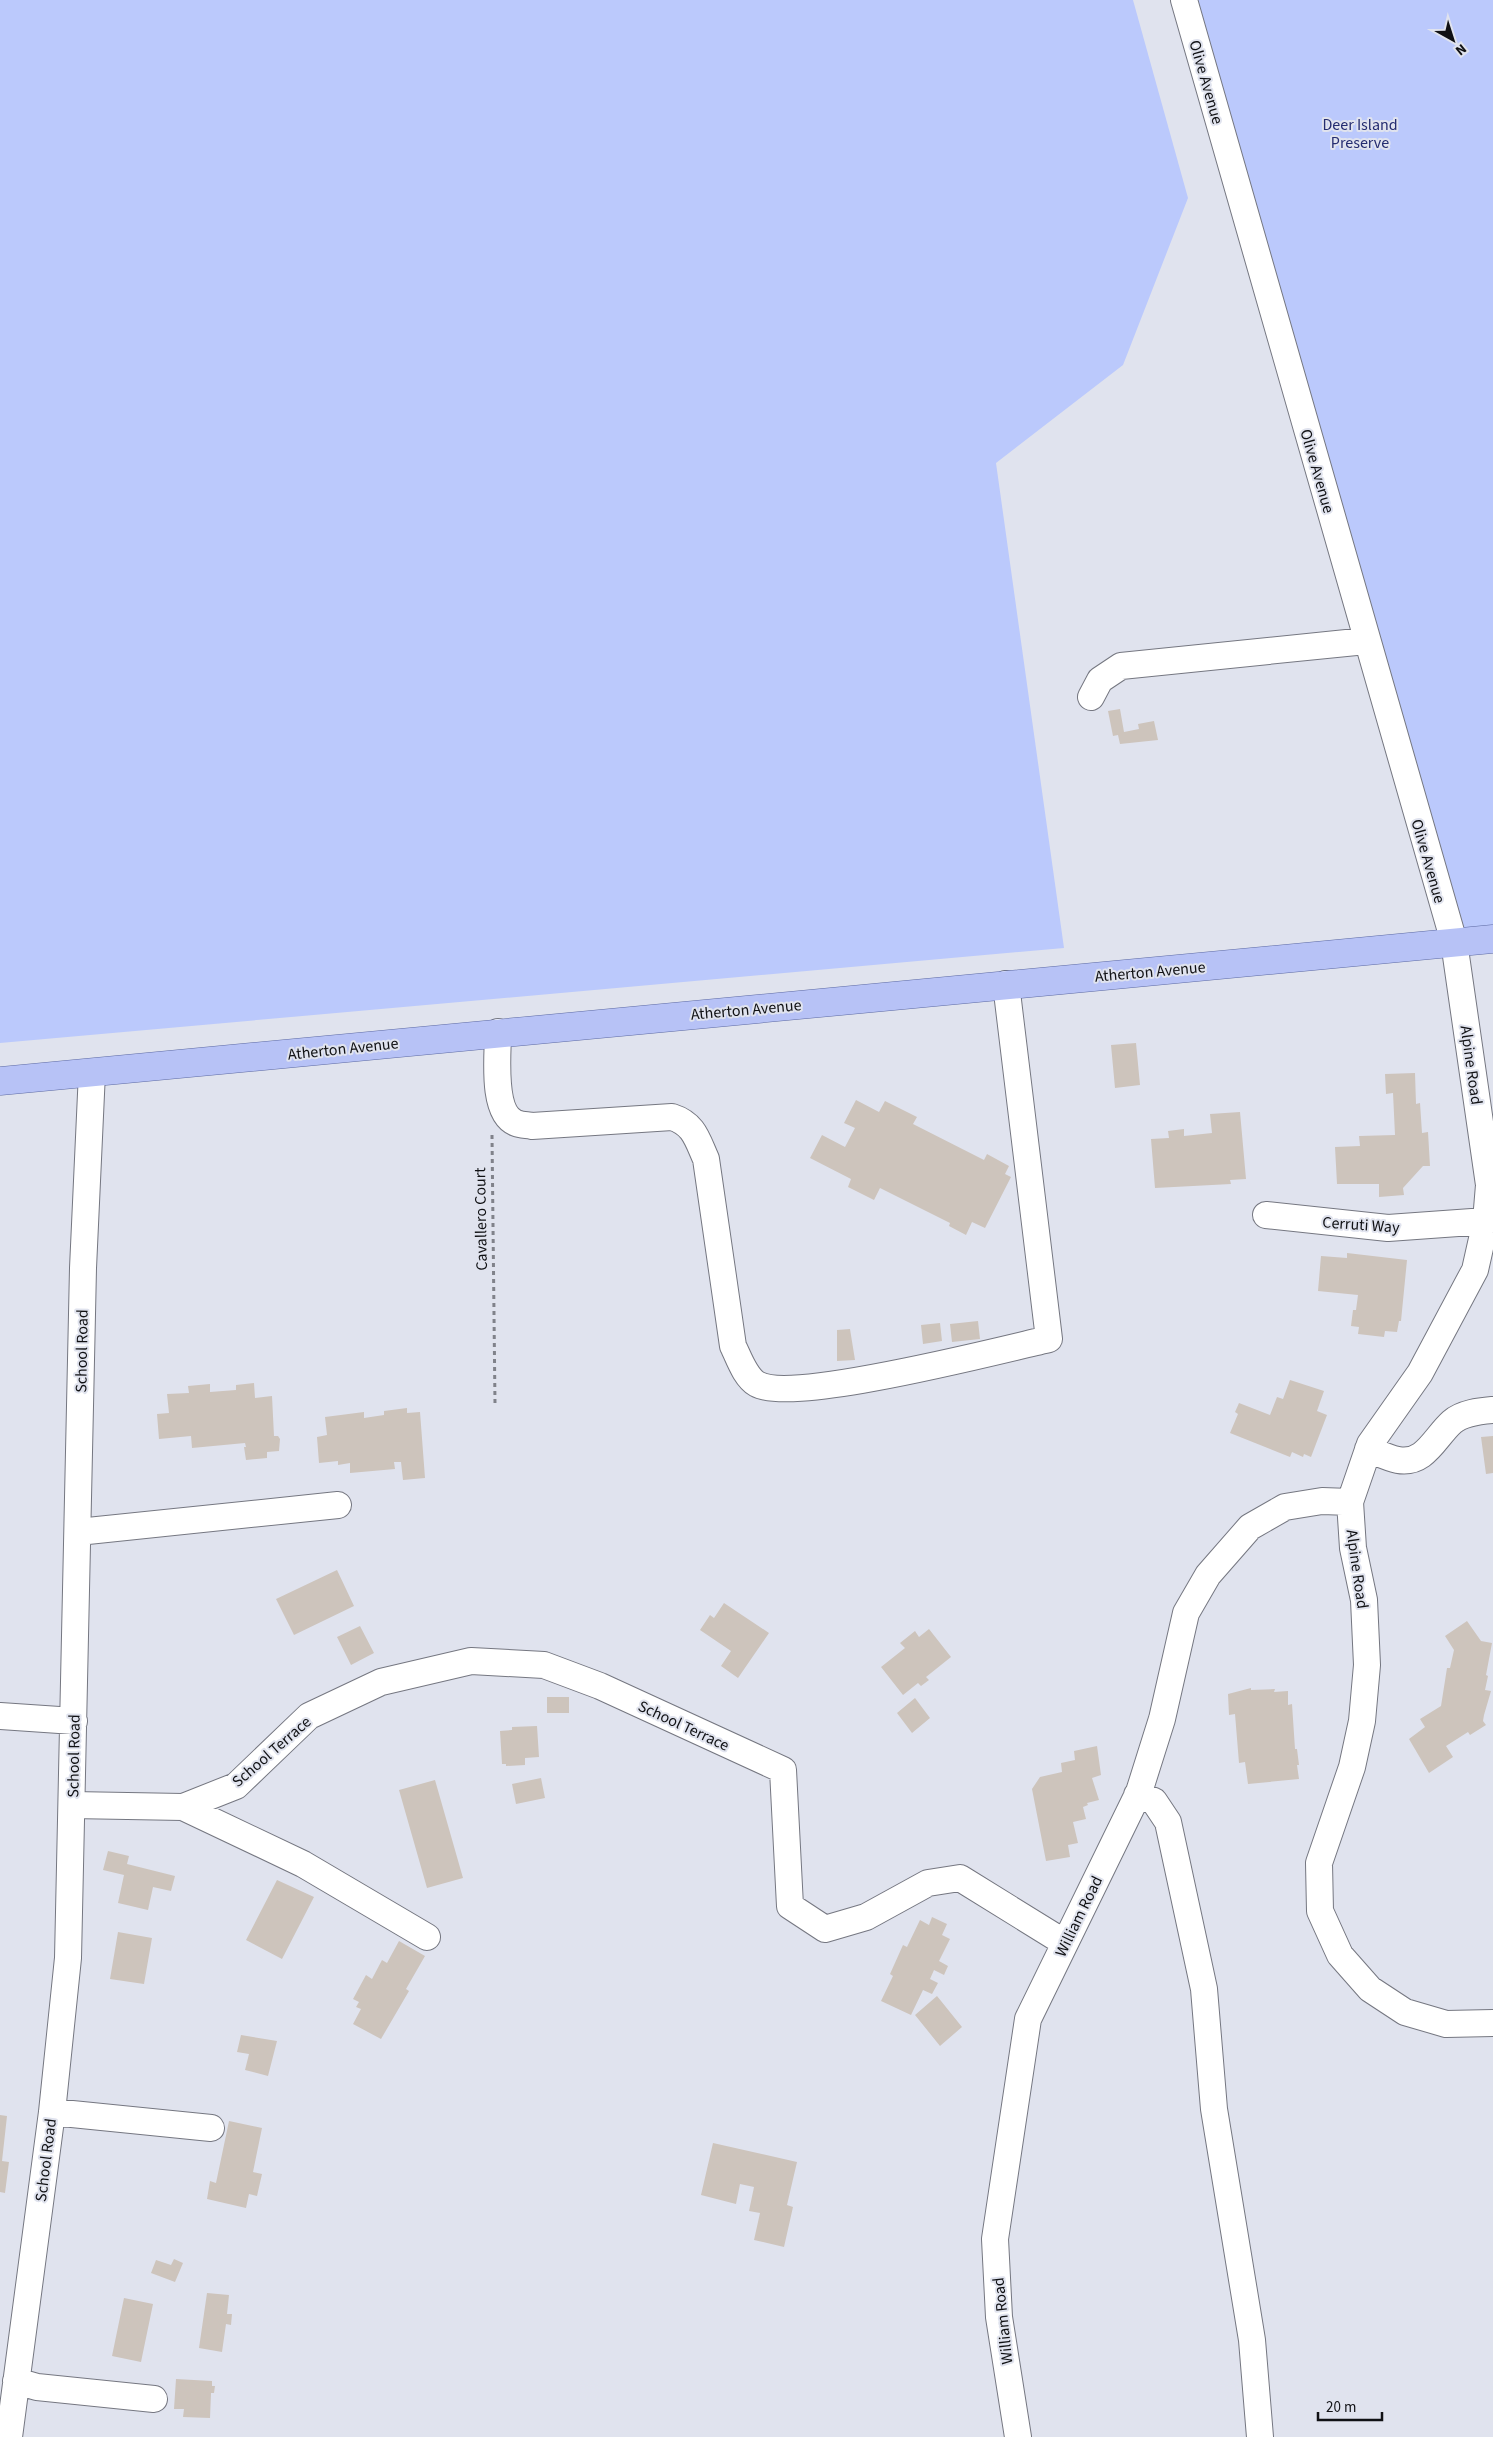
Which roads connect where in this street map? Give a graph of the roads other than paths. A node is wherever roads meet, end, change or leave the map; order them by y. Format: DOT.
graph roads {
  1 [pos="1184,0"];
  2 [pos="1366,641"];
  3 [pos="1091,698"];
  4 [pos="1493,939"];
  5 [pos="1454,942"];
  6 [pos="1006,984"];
  7 [pos="498,1032"];
  8 [pos="92,1072"];
  9 [pos="0,1081"];
  10 [pos="1266,1215"];
  11 [pos="1486,1221"];
  12 [pos="1492,1410"];
  13 [pos="1368,1449"];
  14 [pos="1350,1502"];
  15 [pos="338,1505"];
  16 [pos="78,1532"];
  17 [pos="0,1716"];
  18 [pos="74,1721"];
  19 [pos="1138,1795"];
  20 [pos="72,1805"];
  21 [pos="183,1807"];
  22 [pos="427,1937"];
  23 [pos="1065,1943"];
  24 [pos="1493,2023"];
  25 [pos="52,2112"];
  26 [pos="211,2128"];
  27 [pos="16,2381"];
  28 [pos="154,2398"];
  29 [pos="9,2437"];
  30 [pos="1018,2437"];
  31 [pos="1260,2437"];
  1 -- 2 [label="street, Olive Avenue"];
  2 -- 3 [label="street"];
  2 -- 5 [label="street, Olive Avenue"];
  4 -- 5 [label="main road, Atherton Avenue"];
  5 -- 6 [label="main road, Atherton Avenue"];
  5 -- 11 [label="street, Alpine Road"];
  6 -- 7 [label="main road, Atherton Avenue"];
  6 -- 7 [label="street"];
  7 -- 8 [label="main road, Atherton Avenue"];
  8 -- 9 [label="main road, Atherton Avenue"];
  8 -- 16 [label="street, School Road"];
  10 -- 11 [label="street, Cerruti Way"];
  11 -- 13 [label="street, Alpine Road"];
  12 -- 13 [label="street"];
  13 -- 14 [label="street, Alpine Road"];
  14 -- 19 [label="street, William Road"];
  14 -- 24 [label="street, Alpine Road"];
  15 -- 16 [label="street"];
  16 -- 18 [label="street, School Road"];
  17 -- 18 [label="street"];
  18 -- 20 [label="street, School Road"];
  19 -- 23 [label="street, William Road"];
  19 -- 31 [label="street"];
  20 -- 21 [label="street, School Terrace"];
  20 -- 25 [label="street, School Road"];
  21 -- 22 [label="street, School Terrace"];
  21 -- 23 [label="street, School Terrace"];
  23 -- 30 [label="street, William Road"];
  25 -- 26 [label="street"];
  25 -- 27 [label="street, School Road"];
  27 -- 28 [label="street"];
  27 -- 29 [label="street, School Road"];
}
